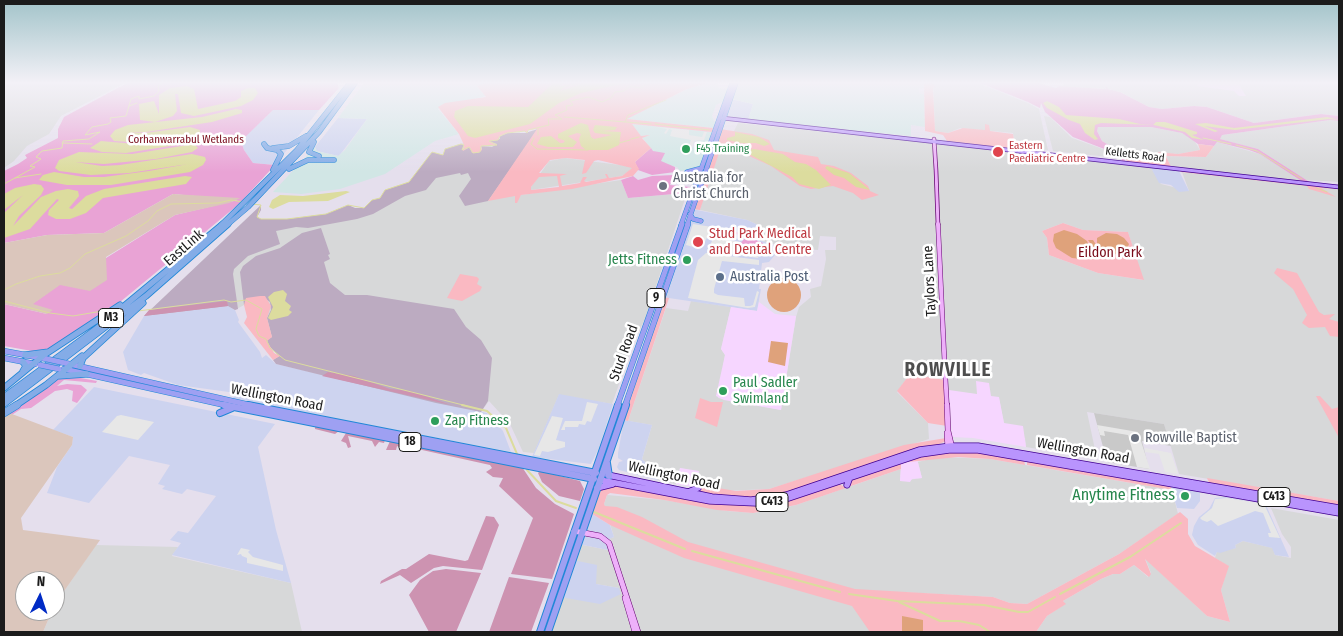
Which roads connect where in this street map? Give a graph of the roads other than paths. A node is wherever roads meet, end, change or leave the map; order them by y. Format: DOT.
graph roads {
  1 [pos="330,113"];
  2 [pos="331,113"];
  3 [pos="724,113"];
  4 [pos="725,113"];
  5 [pos="723,117"];
  6 [pos="731,119"];
  7 [pos="323,123"];
  8 [pos="935,142"];
  9 [pos="702,168"];
  10 [pos="687,172"];
  11 [pos="695,173"];
  12 [pos="699,177"];
  13 [pos="272,183"];
  14 [pos="1339,186"];
  15 [pos="254,196"];
  16 [pos="245,206"];
  17 [pos="690,214"];
  18 [pos="686,225"];
  19 [pos="679,247"];
  20 [pos="670,260"];
  21 [pos="171,269"];
  22 [pos="167,279"];
  23 [pos="4,351"];
  24 [pos="48,352"];
  25 [pos="88,352"];
  26 [pos="25,354"];
  27 [pos="4,358"];
  28 [pos="40,361"];
  29 [pos="23,362"];
  30 [pos="65,366"];
  31 [pos="80,366"];
  32 [pos="87,374"];
  33 [pos="20,375"];
  34 [pos="57,377"];
  35 [pos="4,388"];
  36 [pos="158,391"];
  37 [pos="4,397"];
  38 [pos="4,404"];
  39 [pos="226,404"];
  40 [pos="240,408"];
  41 [pos="4,413"];
  42 [pos="948,432"];
  43 [pos="390,436"];
  44 [pos="950,447"];
  45 [pos="913,454"];
  46 [pos="607,458"];
  47 [pos="597,464"];
  48 [pos="540,465"];
  49 [pos="566,467"];
  50 [pos="593,475"];
  51 [pos="580,476"];
  52 [pos="609,476"];
  53 [pos="600,477"];
  54 [pos="843,480"];
  55 [pos="617,483"];
  56 [pos="596,488"];
  57 [pos="698,488"];
  58 [pos="686,492"];
  59 [pos="582,508"];
  60 [pos="1339,508"];
  61 [pos="1339,513"];
  62 [pos="574,531"];
  63 [pos="582,533"];
  64 [pos="621,578"];
  65 [pos="634,616"];
  66 [pos="636,631"];
  67 [pos="540,632"];
  68 [pos="548,632"];
  1 -- 7 [label="highway, EastLink / M3"];
  2 -- 7 [label="highway, EastLink / M3"];
  3 -- 5 [label="highway, Stud Road / 9"];
  4 -- 5 [label="highway, Stud Road / 9"];
  5 -- 6 [label="highway"];
  5 -- 9 [label="highway, Stud Road / 9"];
  5 -- 17 [label="highway, Stud Road / 9"];
  6 -- 8 [label="main road, Kelletts Road"];
  7 -- 13 [label="highway, EastLink / M3"];
  7 -- 13 [label="highway"];
  7 -- 15 [label="highway, EastLink / M3"];
  7 -- 15 [label="highway"];
  8 -- 14 [label="main road, Kelletts Road"];
  8 -- 14 [label="main road, Kelletts Road"];
  8 -- 42 [label="main road, Taylors Lane"];
  9 -- 10 [label="highway"];
  9 -- 12 [label="highway, Stud Road / 9"];
  11 -- 12 [label="highway"];
  12 -- 20 [label="highway, Stud Road / 9"];
  13 -- 15 [label="highway, EastLink / M3"];
  15 -- 16 [label="highway, EastLink / M3"];
  16 -- 21 [label="highway, EastLink / M3"];
  16 -- 22 [label="highway, EastLink / M3"];
  17 -- 18 [label="highway, Stud Road / 9"];
  17 -- 18 [label="highway"];
  18 -- 19 [label="highway, Stud Road / 9"];
  19 -- 20 [label="highway"];
  19 -- 46 [label="highway, Stud Road / 9"];
  20 -- 47 [label="highway, Stud Road / 9"];
  21 -- 24 [label="highway"];
  21 -- 37 [label="highway, EastLink / M3"];
  22 -- 25 [label="highway"];
  22 -- 38 [label="highway, EastLink / M3"];
  23 -- 26 [label="highway, Wellington Road / 18"];
  24 -- 26 [label="highway"];
  24 -- 28 [label="highway"];
  25 -- 30 [label="highway"];
  25 -- 31 [label="highway"];
  26 -- 28 [label="highway, Wellington Road / 18"];
  27 -- 29 [label="highway, Wellington Road / 18"];
  28 -- 29 [label="highway, Wellington Road / 18"];
  28 -- 30 [label="highway, Wellington Road / 18, bridge"];
  28 -- 33 [label="highway"];
  29 -- 33 [label="highway"];
  30 -- 31 [label="highway, Wellington Road / 18"];
  30 -- 32 [label="highway, Wellington Road / 18"];
  30 -- 34 [label="highway"];
  31 -- 36 [label="highway, Wellington Road / 18"];
  32 -- 34 [label="highway"];
  32 -- 36 [label="highway, Wellington Road / 18"];
  33 -- 35 [label="highway"];
  34 -- 41 [label="highway"];
  36 -- 39 [label="highway, Wellington Road / 18"];
  36 -- 39 [label="highway, Wellington Road / 18"];
  39 -- 40 [label="highway, Wellington Road / 18"];
  39 -- 40 [label="highway"];
  39 -- 43 [label="highway, Wellington Road / 18"];
  40 -- 43 [label="highway, Wellington Road / 18"];
  42 -- 44 [label="main road"];
  42 -- 44 [label="main road, Taylors Lane"];
  43 -- 48 [label="highway, Wellington Road / 18"];
  44 -- 45 [label="main road, Wellington Road / C413"];
  44 -- 45 [label="main road, Wellington Road / C413"];
  44 -- 60 [label="main road, Wellington Road / C413"];
  44 -- 61 [label="main road, Wellington Road / C413"];
  45 -- 54 [label="main road, Wellington Road / C413"];
  45 -- 54 [label="main road, Wellington Road / C413"];
  46 -- 52 [label="highway"];
  46 -- 53 [label="highway, Stud Road / 9"];
  47 -- 49 [label="highway"];
  47 -- 50 [label="highway, Stud Road / 9"];
  48 -- 49 [label="highway, Wellington Road / 18"];
  48 -- 51 [label="highway, Wellington Road / 18"];
  49 -- 50 [label="highway, Wellington Road / 18"];
  50 -- 51 [label="highway, Wellington Road / 18"];
  50 -- 53 [label="highway, Wellington Road / 18"];
  50 -- 59 [label="highway, Stud Road / 9"];
  51 -- 59 [label="highway"];
  52 -- 53 [label="main road, Wellington Road / C413"];
  52 -- 58 [label="main road, Wellington Road / C413"];
  53 -- 55 [label="main road, Wellington Road / C413"];
  53 -- 56 [label="highway, Stud Road / 9"];
  54 -- 55 [label="main road, Wellington Road / C413"];
  54 -- 58 [label="main road, Wellington Road / C413"];
  55 -- 56 [label="main road"];
  56 -- 63 [label="highway, Stud Road / 9"];
  57 -- 58 [label="main road"];
  59 -- 62 [label="highway, Stud Road / 9"];
  62 -- 63 [label="main road"];
  62 -- 67 [label="highway, Stud Road / 9"];
  63 -- 64 [label="main road"];
  63 -- 68 [label="highway, Stud Road / 9"];
  64 -- 65 [label="main road"];
  64 -- 65 [label="main road"];
  65 -- 66 [label="main road"];
}
